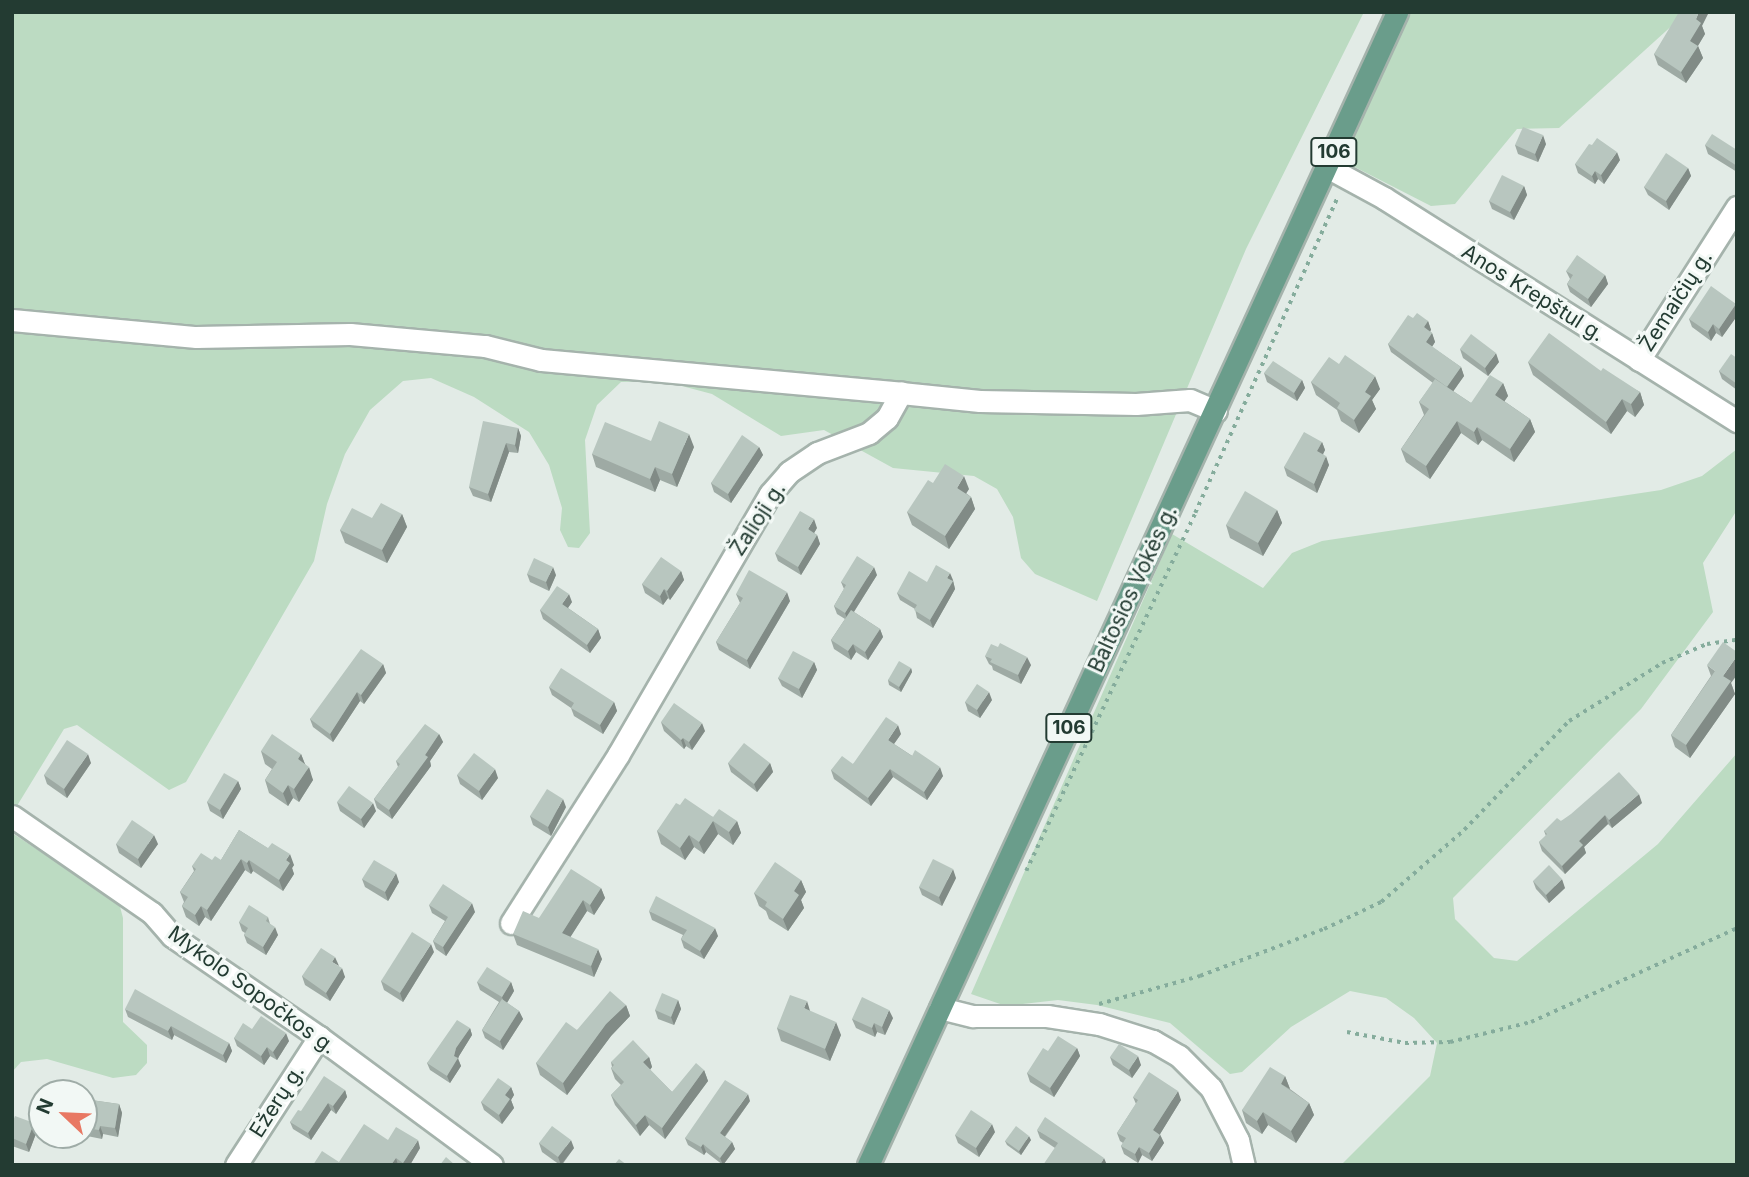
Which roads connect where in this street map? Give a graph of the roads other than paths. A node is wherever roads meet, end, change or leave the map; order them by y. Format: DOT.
graph roads {
  1 [pos="1397,12"];
  2 [pos="1327,167"];
  3 [pos="1737,207"];
  4 [pos="12,320"];
  5 [pos="1639,360"];
  6 [pos="901,393"];
  7 [pos="1216,411"];
  8 [pos="1737,421"];
  9 [pos="12,816"];
  10 [pos="511,923"];
  11 [pos="940,1007"];
  12 [pos="319,1037"];
  13 [pos="236,1165"];
  14 [pos="492,1165"];
  15 [pos="868,1165"];
  16 [pos="1244,1165"];
  1 -- 2 [label="main road, Baltosios Vokės g. / 106"];
  2 -- 5 [label="street, Anos Krepštul g."];
  2 -- 7 [label="main road, Baltosios Vokės g. / 106"];
  3 -- 5 [label="street, Žemaičių g."];
  4 -- 6 [label="street"];
  5 -- 8 [label="street, Anos Krepštul g."];
  6 -- 7 [label="street"];
  6 -- 10 [label="street, Žalioji g."];
  7 -- 11 [label="main road, Baltosios Vokės g. / 106"];
  9 -- 12 [label="street, Mykolo Sopočkos g."];
  11 -- 15 [label="main road, Baltosios Vokės g. / 106"];
  11 -- 16 [label="street"];
  12 -- 13 [label="street, Ežerų g."];
  12 -- 14 [label="street, Mykolo Sopočkos g."];
}
